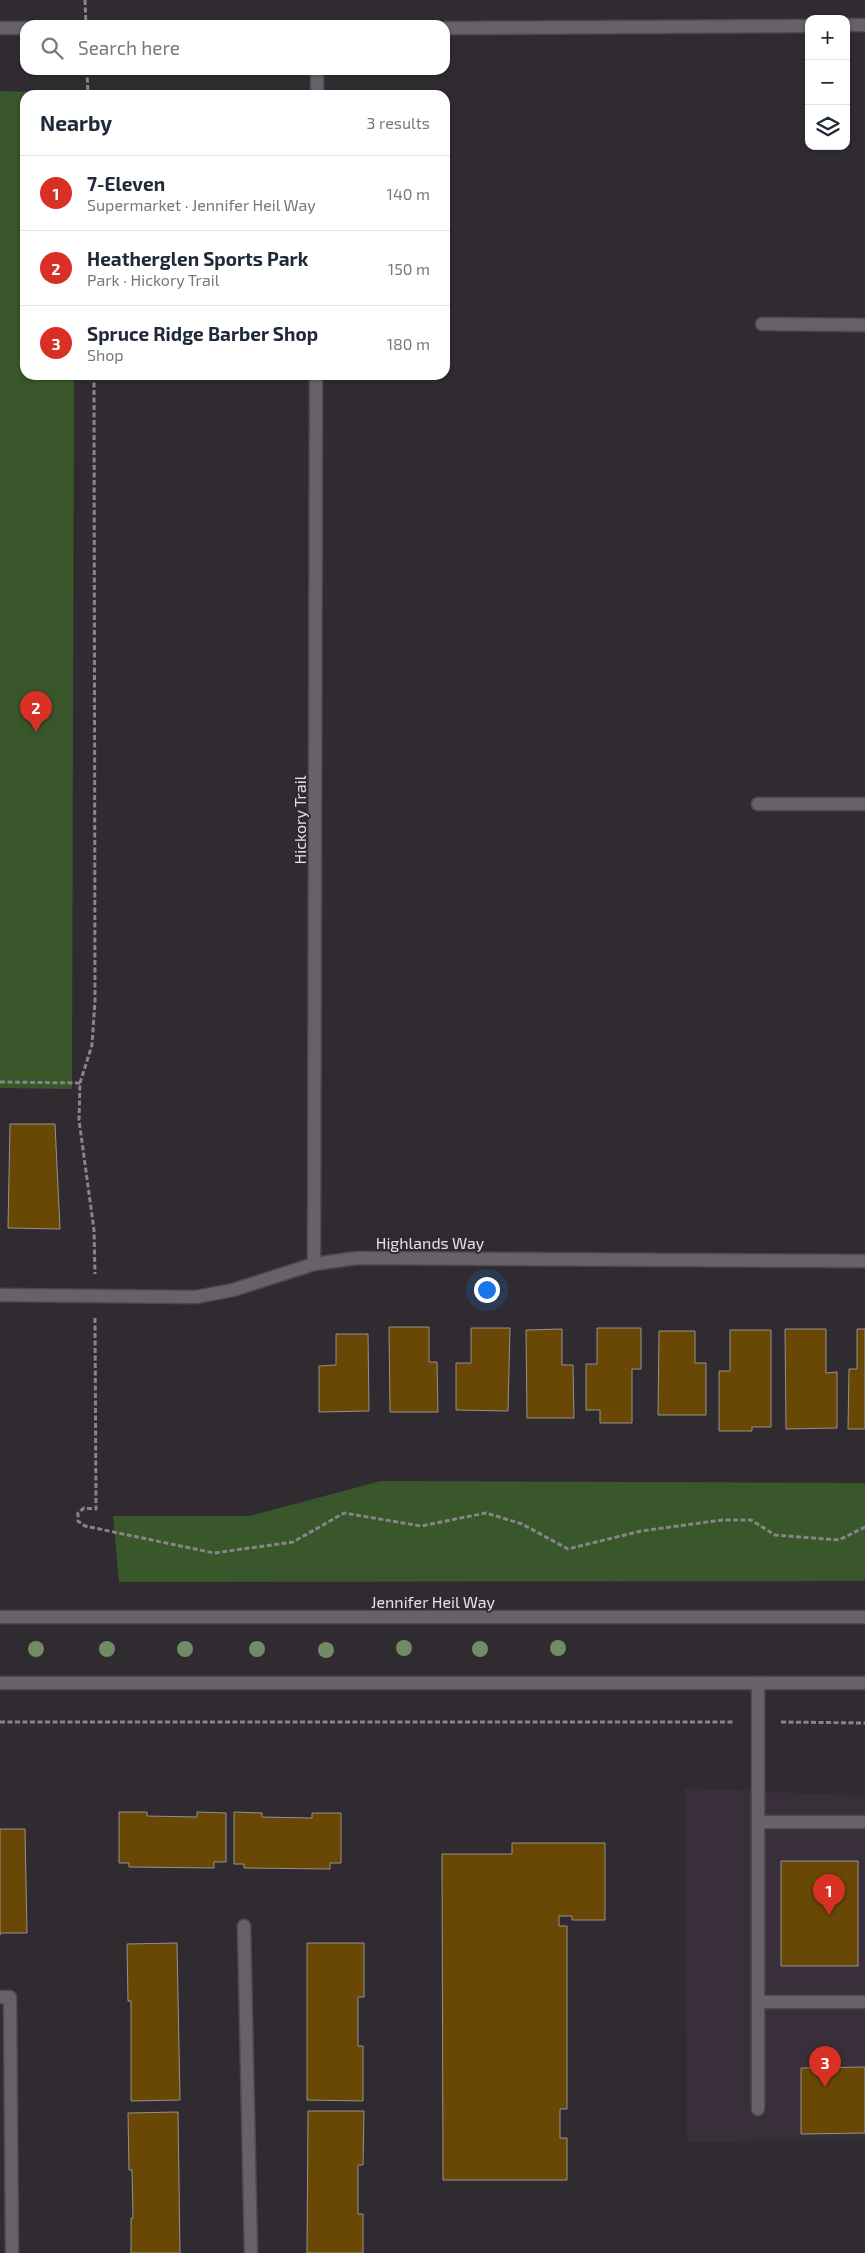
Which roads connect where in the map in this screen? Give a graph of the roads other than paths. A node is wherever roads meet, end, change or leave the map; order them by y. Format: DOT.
graph roads {
  1 [pos="865,25"];
  2 [pos="805,26"];
  3 [pos="850,26"];
  4 [pos="0,28"];
  5 [pos="20,28"];
  6 [pos="450,28"];
  7 [pos="316,75"];
  8 [pos="316,90"];
  9 [pos="762,324"];
  10 [pos="865,325"];
  11 [pos="316,380"];
  12 [pos="758,804"];
  13 [pos="865,804"];
  14 [pos="865,1262"];
  15 [pos="314,1264"];
  16 [pos="0,1295"];
  17 [pos="0,1617"];
  18 [pos="865,1618"];
  19 [pos="0,1683"];
  20 [pos="758,1683"];
  21 [pos="865,1683"];
  22 [pos="758,1822"];
  23 [pos="865,1822"];
  24 [pos="244,1926"];
  25 [pos="0,1998"];
  26 [pos="758,2002"];
  27 [pos="865,2002"];
  28 [pos="758,2109"];
  29 [pos="12,2253"];
  30 [pos="251,2253"];
  1 -- 3 [label="street"];
  2 -- 6 [label="street"];
  4 -- 5 [label="street"];
  7 -- 8 [label="street"];
  9 -- 10 [label="street"];
  11 -- 15 [label="street, Hickory Trail"];
  12 -- 13 [label="street"];
  14 -- 15 [label="street, Highlands Way"];
  15 -- 16 [label="street, Highlands Way"];
  17 -- 18 [label="street, Jennifer Heil Way"];
  19 -- 20 [label="street"];
  20 -- 21 [label="street"];
  20 -- 22 [label="street"];
  22 -- 23 [label="street"];
  22 -- 26 [label="street"];
  24 -- 30 [label="street"];
  25 -- 29 [label="street"];
  26 -- 27 [label="street"];
  26 -- 28 [label="street"];
}
